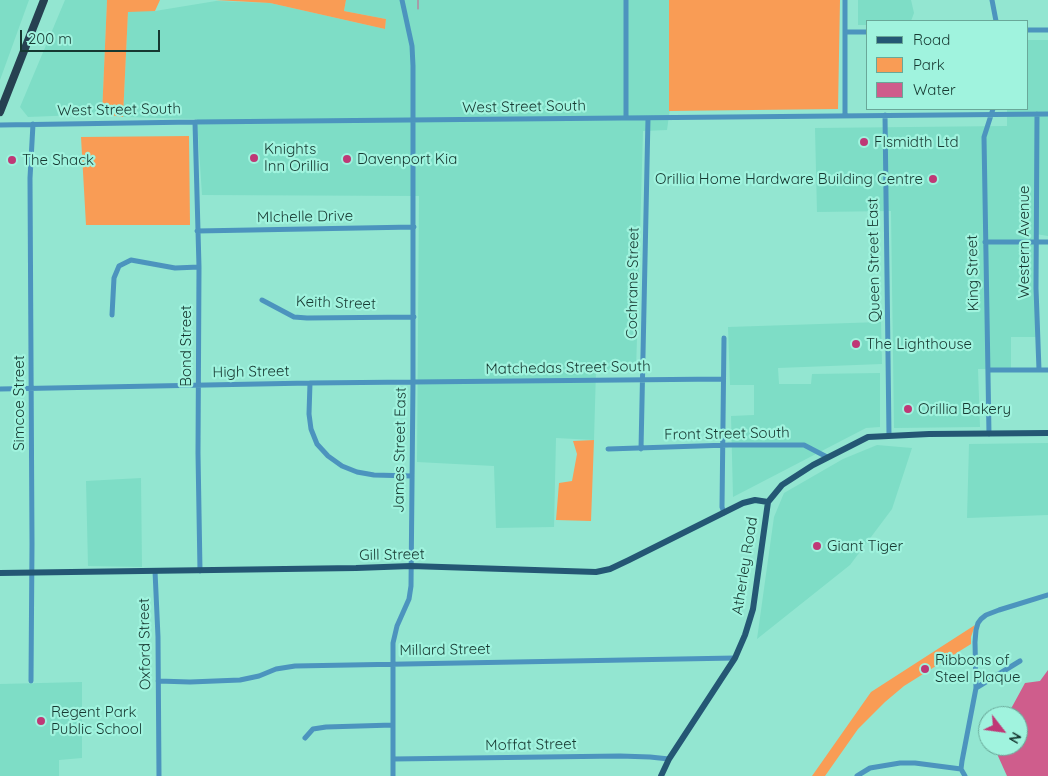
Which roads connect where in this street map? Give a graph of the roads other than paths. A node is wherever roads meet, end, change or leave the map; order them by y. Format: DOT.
graph roads {
  1 [pos="44,0"];
  2 [pos="402,0"];
  3 [pos="626,0"];
  4 [pos="845,0"];
  5 [pos="992,0"];
  6 [pos="996,20"];
  7 [pos="1028,30"];
  8 [pos="1048,30"];
  9 [pos="845,32"];
  10 [pos="866,32"];
  11 [pos="992,111"];
  12 [pos="0,112"];
  13 [pos="1037,114"];
  14 [pos="1048,114"];
  15 [pos="885,115"];
  16 [pos="846,116"];
  17 [pos="626,118"];
  18 [pos="648,118"];
  19 [pos="413,120"];
  20 [pos="195,122"];
  21 [pos="33,124"];
  22 [pos="0,125"];
  23 [pos="414,227"];
  24 [pos="197,231"];
  25 [pos="985,242"];
  26 [pos="1037,242"];
  27 [pos="1048,242"];
  28 [pos="199,267"];
  29 [pos="262,300"];
  30 [pos="112,315"];
  31 [pos="414,317"];
  32 [pos="724,338"];
  33 [pos="988,370"];
  34 [pos="1039,370"];
  35 [pos="1048,370"];
  36 [pos="643,379"];
  37 [pos="723,379"];
  38 [pos="413,382"];
  39 [pos="310,383"];
  40 [pos="198,386"];
  41 [pos="31,388"];
  42 [pos="0,389"];
  43 [pos="989,434"];
  44 [pos="1048,434"];
  45 [pos="889,435"];
  46 [pos="722,445"];
  47 [pos="608,449"];
  48 [pos="641,449"];
  49 [pos="828,457"];
  50 [pos="412,476"];
  51 [pos="768,502"];
  52 [pos="724,513"];
  53 [pos="411,566"];
  54 [pos="155,571"];
  55 [pos="200,571"];
  56 [pos="0,573"];
  57 [pos="32,573"];
  58 [pos="1048,595"];
  59 [pos="735,658"];
  60 [pos="1020,661"];
  61 [pos="393,663"];
  62 [pos="158,681"];
  63 [pos="31,682"];
  64 [pos="976,688"];
  65 [pos="393,725"];
  66 [pos="305,738"];
  67 [pos="393,760"];
  68 [pos="670,760"];
  69 [pos="962,769"];
  70 [pos="159,776"];
  71 [pos="394,776"];
  72 [pos="661,776"];
  73 [pos="857,776"];
  74 [pos="965,776"];
  1 -- 12 [label="highway"];
  2 -- 19 [label="street, James Street East"];
  3 -- 17 [label="street"];
  4 -- 9 [label="street"];
  5 -- 6 [label="street"];
  7 -- 8 [label="street"];
  9 -- 10 [label="street"];
  9 -- 16 [label="street"];
  11 -- 13 [label="street, West Street South"];
  11 -- 15 [label="street, West Street South"];
  11 -- 25 [label="street, King Street"];
  13 -- 14 [label="street, West Street South"];
  13 -- 26 [label="street, Western Avenue"];
  15 -- 16 [label="street, West Street South"];
  15 -- 45 [label="street, Queen Street East"];
  16 -- 18 [label="street, West Street South"];
  17 -- 18 [label="street, West Street South"];
  17 -- 19 [label="street, West Street South"];
  18 -- 36 [label="street, Cochrane Street"];
  19 -- 20 [label="street, West Street South"];
  19 -- 23 [label="street, James Street East"];
  20 -- 21 [label="street, West Street South"];
  20 -- 24 [label="street, Bond Street"];
  21 -- 22 [label="street, West Street South"];
  21 -- 41 [label="street, Simcoe Street"];
  23 -- 24 [label="street, MIchelle Drive"];
  23 -- 31 [label="street, James Street East"];
  24 -- 28 [label="street, Bond Street"];
  25 -- 26 [label="street"];
  25 -- 33 [label="street, King Street"];
  26 -- 27 [label="street"];
  26 -- 34 [label="street, Western Avenue"];
  28 -- 30 [label="street"];
  28 -- 40 [label="street, Bond Street"];
  29 -- 31 [label="street, Keith Street"];
  31 -- 38 [label="street, James Street East"];
  32 -- 37 [label="street"];
  33 -- 34 [label="street"];
  33 -- 43 [label="street, King Street"];
  34 -- 35 [label="street"];
  36 -- 37 [label="street, Matchedas Street South"];
  36 -- 38 [label="street, Matchedas Street South"];
  36 -- 48 [label="street, Cochrane Street"];
  37 -- 46 [label="street"];
  38 -- 39 [label="street, High Street"];
  38 -- 50 [label="street, James Street East"];
  39 -- 40 [label="street, High Street"];
  39 -- 50 [label="street"];
  40 -- 41 [label="street, High Street"];
  40 -- 55 [label="street, Bond Street"];
  41 -- 42 [label="street, High Street"];
  41 -- 57 [label="street, Simcoe Street"];
  43 -- 44 [label="main road"];
  43 -- 45 [label="main road"];
  45 -- 49 [label="main road"];
  46 -- 48 [label="street, Front Street South"];
  46 -- 49 [label="street, Front Street South"];
  46 -- 52 [label="street"];
  47 -- 48 [label="street, Front Street South"];
  49 -- 51 [label="main road, Atherley Road"];
  50 -- 53 [label="street, James Street East"];
  51 -- 52 [label="main road, Gill Street"];
  51 -- 59 [label="main road, Atherley Road"];
  52 -- 53 [label="main road, Gill Street"];
  53 -- 55 [label="main road, Gill Street"];
  53 -- 61 [label="street, James Street East"];
  54 -- 55 [label="main road, Gill Street"];
  54 -- 57 [label="main road, Gill Street"];
  54 -- 62 [label="street, Oxford Street"];
  56 -- 57 [label="main road, Gill Street"];
  57 -- 63 [label="street, Simcoe Street"];
  58 -- 64 [label="street"];
  59 -- 61 [label="street, Millard Street"];
  59 -- 68 [label="main road, Atherley Road"];
  60 -- 64 [label="street"];
  61 -- 62 [label="street, Millard Street"];
  61 -- 65 [label="street, James Street East"];
  62 -- 70 [label="street, Oxford Street"];
  64 -- 69 [label="street"];
  65 -- 66 [label="street"];
  65 -- 67 [label="street, James Street East"];
  67 -- 68 [label="street, Moffat Street"];
  67 -- 71 [label="street, James Street East"];
  68 -- 72 [label="main road, Atherley Road"];
  69 -- 73 [label="street"];
  69 -- 74 [label="street"];
}
